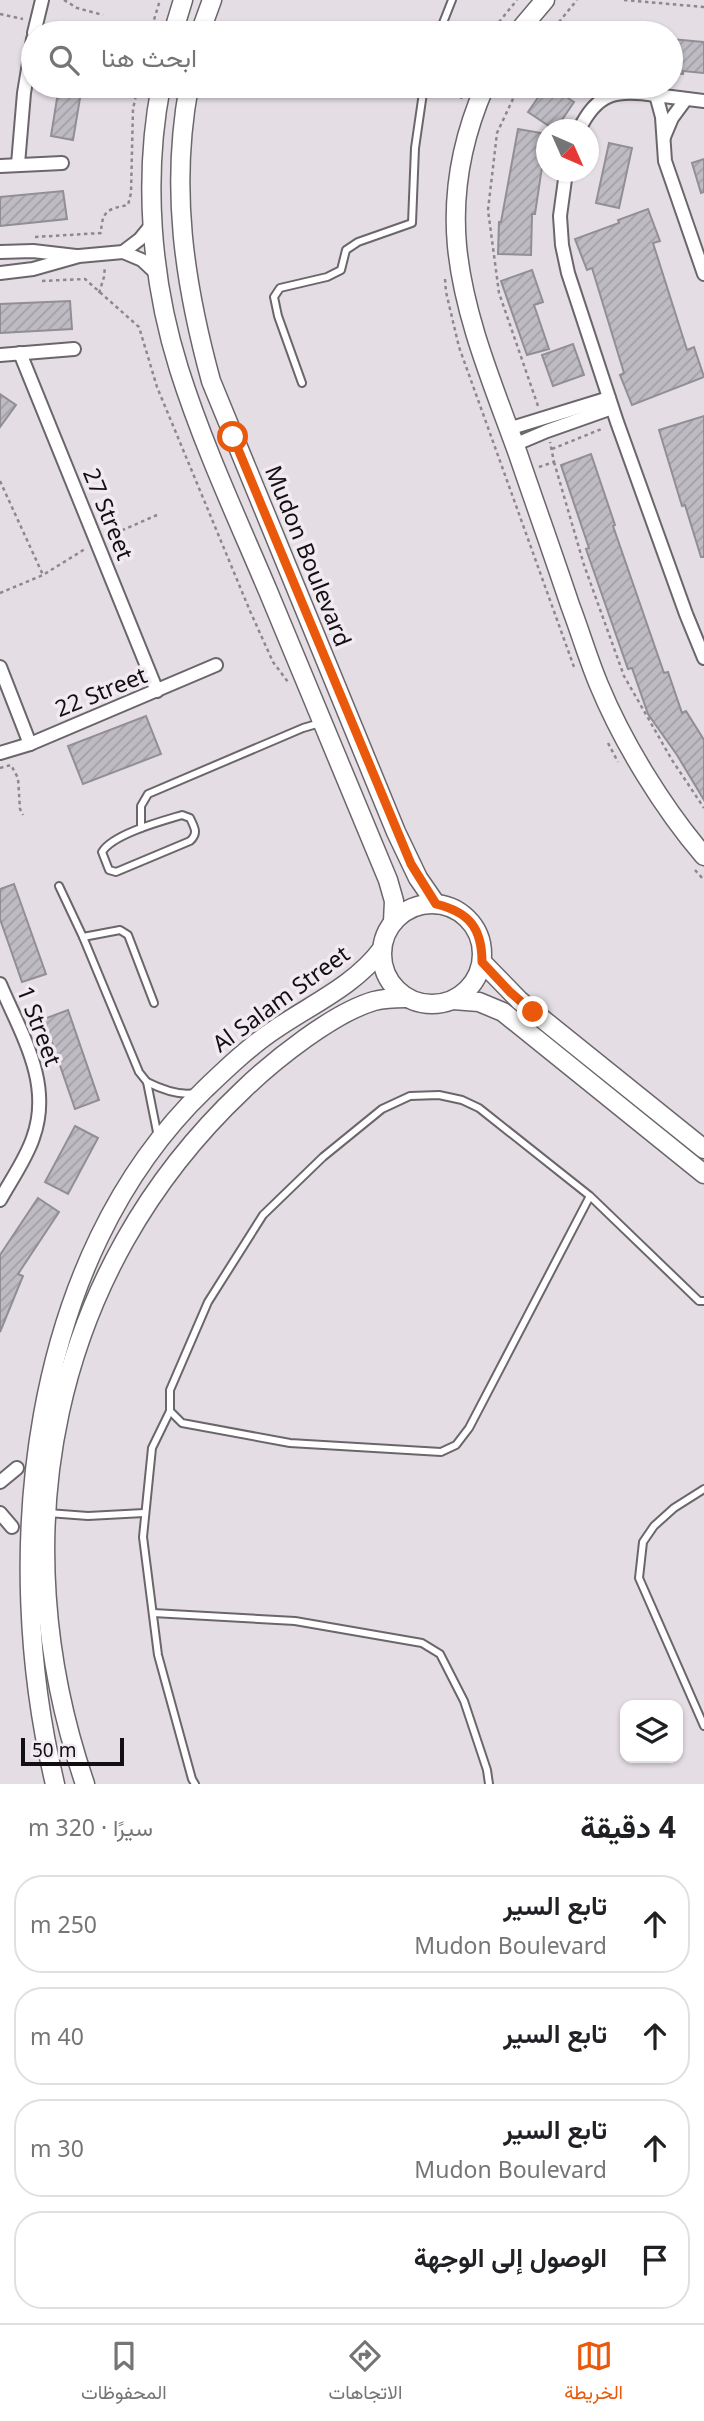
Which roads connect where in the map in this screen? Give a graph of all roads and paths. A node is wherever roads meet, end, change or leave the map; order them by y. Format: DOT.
graph roads {
  1 [pos="42,0"];
  2 [pos="64,0"];
  3 [pos="159,0"];
  4 [pos="183,0"];
  5 [pos="212,0"];
  6 [pos="452,0"];
  7 [pos="516,0"];
  8 [pos="545,0"];
  9 [pos="577,0"];
  10 [pos="624,0"];
  11 [pos="704,7"];
  12 [pos="0,14"];
  13 [pos="103,15"];
  14 [pos="37,21"];
  15 [pos="153,21"];
  16 [pos="177,21"];
  17 [pos="204,21"];
  18 [pos="444,21"];
  19 [pos="499,21"];
  20 [pos="527,21"];
  21 [pos="560,21"];
  22 [pos="21,22"];
  23 [pos="24,98"];
  24 [pos="135,98"];
  25 [pos="160,98"];
  26 [pos="188,98"];
  27 [pos="422,98"];
  28 [pos="479,98"];
  29 [pos="513,98"];
  30 [pos="602,98"];
  31 [pos="657,98"];
  32 [pos="678,98"];
  33 [pos="686,99"];
  34 [pos="704,101"];
  35 [pos="584,119"];
  36 [pos="663,140"];
  37 [pos="62,163"];
  38 [pos="18,164"];
  39 [pos="0,166"];
  40 [pos="565,182"];
  41 [pos="153,222"];
  42 [pos="28,237"];
  43 [pos="0,252"];
  44 [pos="123,252"];
  45 [pos="79,256"];
  46 [pos="0,273"];
  47 [pos="157,274"];
  48 [pos="704,274"];
  49 [pos="39,281"];
  50 [pos="74,349"];
  51 [pos="20,353"];
  52 [pos="0,355"];
  53 [pos="302,383"];
  54 [pos="610,403"];
  55 [pos="542,418"];
  56 [pos="617,422"];
  57 [pos="547,431"];
  58 [pos="511,437"];
  59 [pos="552,449"];
  60 [pos="554,462"];
  61 [pos="524,473"];
  62 [pos="507,480"];
  63 [pos="0,481"];
  64 [pos="158,515"];
  65 [pos="96,542"];
  66 [pos="43,575"];
  67 [pos="0,593"];
  68 [pos="704,658"];
  69 [pos="216,665"];
  70 [pos="0,667"];
  71 [pos="294,689"];
  72 [pos="157,691"];
  73 [pos="323,722"];
  74 [pos="30,744"];
  75 [pos="0,753"];
  76 [pos="0,768"];
  77 [pos="704,808"];
  78 [pos="23,815"];
  79 [pos="141,828"];
  80 [pos="704,856"];
  81 [pos="59,887"];
  82 [pos="436,904"];
  83 [pos="393,922"];
  84 [pos="83,937"];
  85 [pos="382,948"];
  86 [pos="482,962"];
  87 [pos="0,984"];
  88 [pos="406,998"];
  89 [pos="453,1000"];
  90 [pos="154,1003"];
  91 [pos="146,1082"];
  92 [pos="204,1090"];
  93 [pos="158,1139"];
  94 [pos="704,1149"];
  95 [pos="704,1174"];
  96 [pos="590,1196"];
  97 [pos="0,1200"];
  98 [pos="704,1301"];
  99 [pos="170,1411"];
  100 [pos="19,1455"];
  101 [pos="0,1482"];
  102 [pos="704,1489"];
  103 [pos="42,1512"];
  104 [pos="144,1513"];
  105 [pos="10,1516"];
  106 [pos="13,1591"];
  107 [pos="153,1613"];
  108 [pos="704,1726"];
  109 [pos="55,1784"];
  110 [pos="85,1784"];
  111 [pos="195,1784"];
  112 [pos="489,1784"];
  1 -- 14 [label="street"];
  2 -- 13 [label="path"];
  3 -- 15 [label="path"];
  4 -- 16 [label="street"];
  5 -- 17 [label="street"];
  6 -- 18 [label="lane"];
  7 -- 19 [label="path"];
  8 -- 20 [label="street"];
  9 -- 21 [label="path"];
  10 -- 11 [label="path"];
  12 -- 22 [label="path"];
  23 -- 38 [label="street"];
  24 -- 42 [label="path"];
  25 -- 41 [label="street"];
  26 -- 82 [label="street, Mudon Boulevard"];
  27 -- 53 [label="lane"];
  28 -- 58 [label="street"];
  29 -- 55 [label="path"];
  30 -- 35 [label="street"];
  31 -- 36 [label="street"];
  32 -- 33 [label="street"];
  33 -- 34 [label="street"];
  33 -- 36 [label="street"];
  36 -- 48 [label="street"];
  37 -- 38 [label="street"];
  38 -- 39 [label="street"];
  40 -- 54 [label="street"];
  41 -- 44 [label="street"];
  41 -- 47 [label="street"];
  43 -- 45 [label="street"];
  44 -- 45 [label="street"];
  44 -- 47 [label="street"];
  45 -- 46 [label="street"];
  47 -- 73 [label="street"];
  49 -- 71 [label="path"];
  50 -- 51 [label="street"];
  51 -- 52 [label="street"];
  51 -- 65 [label="street, 27 Street"];
  54 -- 55 [label="street"];
  54 -- 56 [label="street"];
  54 -- 57 [label="street"];
  55 -- 58 [label="street"];
  56 -- 59 [label="path"];
  56 -- 68 [label="street"];
  57 -- 58 [label="street"];
  57 -- 59 [label="path"];
  58 -- 61 [label="street"];
  59 -- 60 [label="path"];
  60 -- 61 [label="path"];
  60 -- 77 [label="path"];
  61 -- 62 [label="path"];
  61 -- 80 [label="street"];
  63 -- 66 [label="path"];
  64 -- 65 [label="path"];
  65 -- 66 [label="path"];
  65 -- 72 [label="street, 27 Street"];
  66 -- 67 [label="path"];
  69 -- 72 [label="street, 22 Street"];
  70 -- 74 [label="street"];
  72 -- 74 [label="street, 22 Street"];
  73 -- 79 [label="lane"];
  73 -- 83 [label="street"];
  74 -- 75 [label="street, 22 Street"];
  76 -- 78 [label="path"];
  79 -- 79 [label="lane"];
  81 -- 84 [label="lane"];
  82 -- 83 [label="street"];
  82 -- 86 [label="street"];
  83 -- 85 [label="street"];
  84 -- 90 [label="lane"];
  84 -- 91 [label="lane"];
  85 -- 88 [label="street"];
  85 -- 92 [label="street, Al Salam Street"];
  86 -- 89 [label="street"];
  86 -- 94 [label="street"];
  87 -- 97 [label="street, 1 Street"];
  88 -- 89 [label="street"];
  88 -- 103 [label="street, Al Salam Street"];
  89 -- 95 [label="street"];
  91 -- 92 [label="lane"];
  91 -- 93 [label="lane"];
  92 -- 93 [label="street, Al Salam Street"];
  93 -- 100 [label="street, Al Salam Street"];
  96 -- 98 [label="lane"];
  96 -- 99 [label="lane"];
  96 -- 99 [label="lane"];
  99 -- 104 [label="lane"];
  100 -- 101 [label="street"];
  100 -- 105 [label="street, Al Salam Street"];
  102 -- 108 [label="lane"];
  103 -- 104 [label="lane"];
  103 -- 110 [label="street, Al Salam Street"];
  104 -- 107 [label="lane"];
  106 -- 109 [label="street"];
  107 -- 111 [label="lane"];
  107 -- 112 [label="lane"];
}
